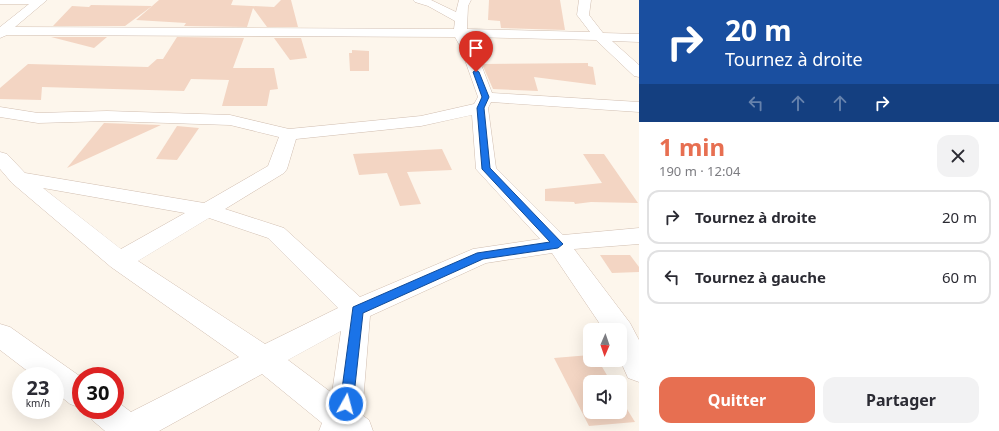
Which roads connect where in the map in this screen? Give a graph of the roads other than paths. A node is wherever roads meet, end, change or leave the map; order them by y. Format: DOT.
graph roads {
  1 [pos="41,0"];
  2 [pos="419,0"];
  3 [pos="465,0"];
  4 [pos="585,0"];
  5 [pos="0,1"];
  6 [pos="461,19"];
  7 [pos="1,32"];
  8 [pos="460,34"];
  9 [pos="599,36"];
  10 [pos="639,38"];
  11 [pos="639,72"];
  12 [pos="483,102"];
  13 [pos="639,107"];
  14 [pos="0,112"];
  15 [pos="289,134"];
  16 [pos="0,158"];
  17 [pos="18,178"];
  18 [pos="207,210"];
  19 [pos="639,236"];
  20 [pos="558,244"];
  21 [pos="120,261"];
  22 [pos="357,310"];
  23 [pos="615,323"];
  24 [pos="0,335"];
  25 [pos="627,344"];
  26 [pos="264,359"];
  27 [pos="639,368"];
  28 [pos="72,387"];
  29 [pos="114,419"];
  30 [pos="346,427"];
  31 [pos="129,431"];
  1 -- 5 [label="street"];
  1 -- 7 [label="street"];
  2 -- 6 [label="street"];
  3 -- 6 [label="street"];
  4 -- 9 [label="street"];
  6 -- 8 [label="street"];
  7 -- 8 [label="street"];
  8 -- 9 [label="street"];
  8 -- 12 [label="street"];
  9 -- 10 [label="street"];
  9 -- 11 [label="street"];
  12 -- 13 [label="street"];
  12 -- 15 [label="street"];
  12 -- 20 [label="street"];
  14 -- 15 [label="street"];
  15 -- 18 [label="street"];
  16 -- 17 [label="street"];
  17 -- 18 [label="street"];
  17 -- 21 [label="street"];
  18 -- 21 [label="street"];
  18 -- 22 [label="street"];
  19 -- 20 [label="street"];
  20 -- 22 [label="street"];
  20 -- 23 [label="street"];
  21 -- 26 [label="street"];
  22 -- 26 [label="street"];
  22 -- 30 [label="street"];
  24 -- 28 [label="street"];
  25 -- 27 [label="street"];
  26 -- 30 [label="street"];
  26 -- 31 [label="street"];
  29 -- 31 [label="street"];
}
